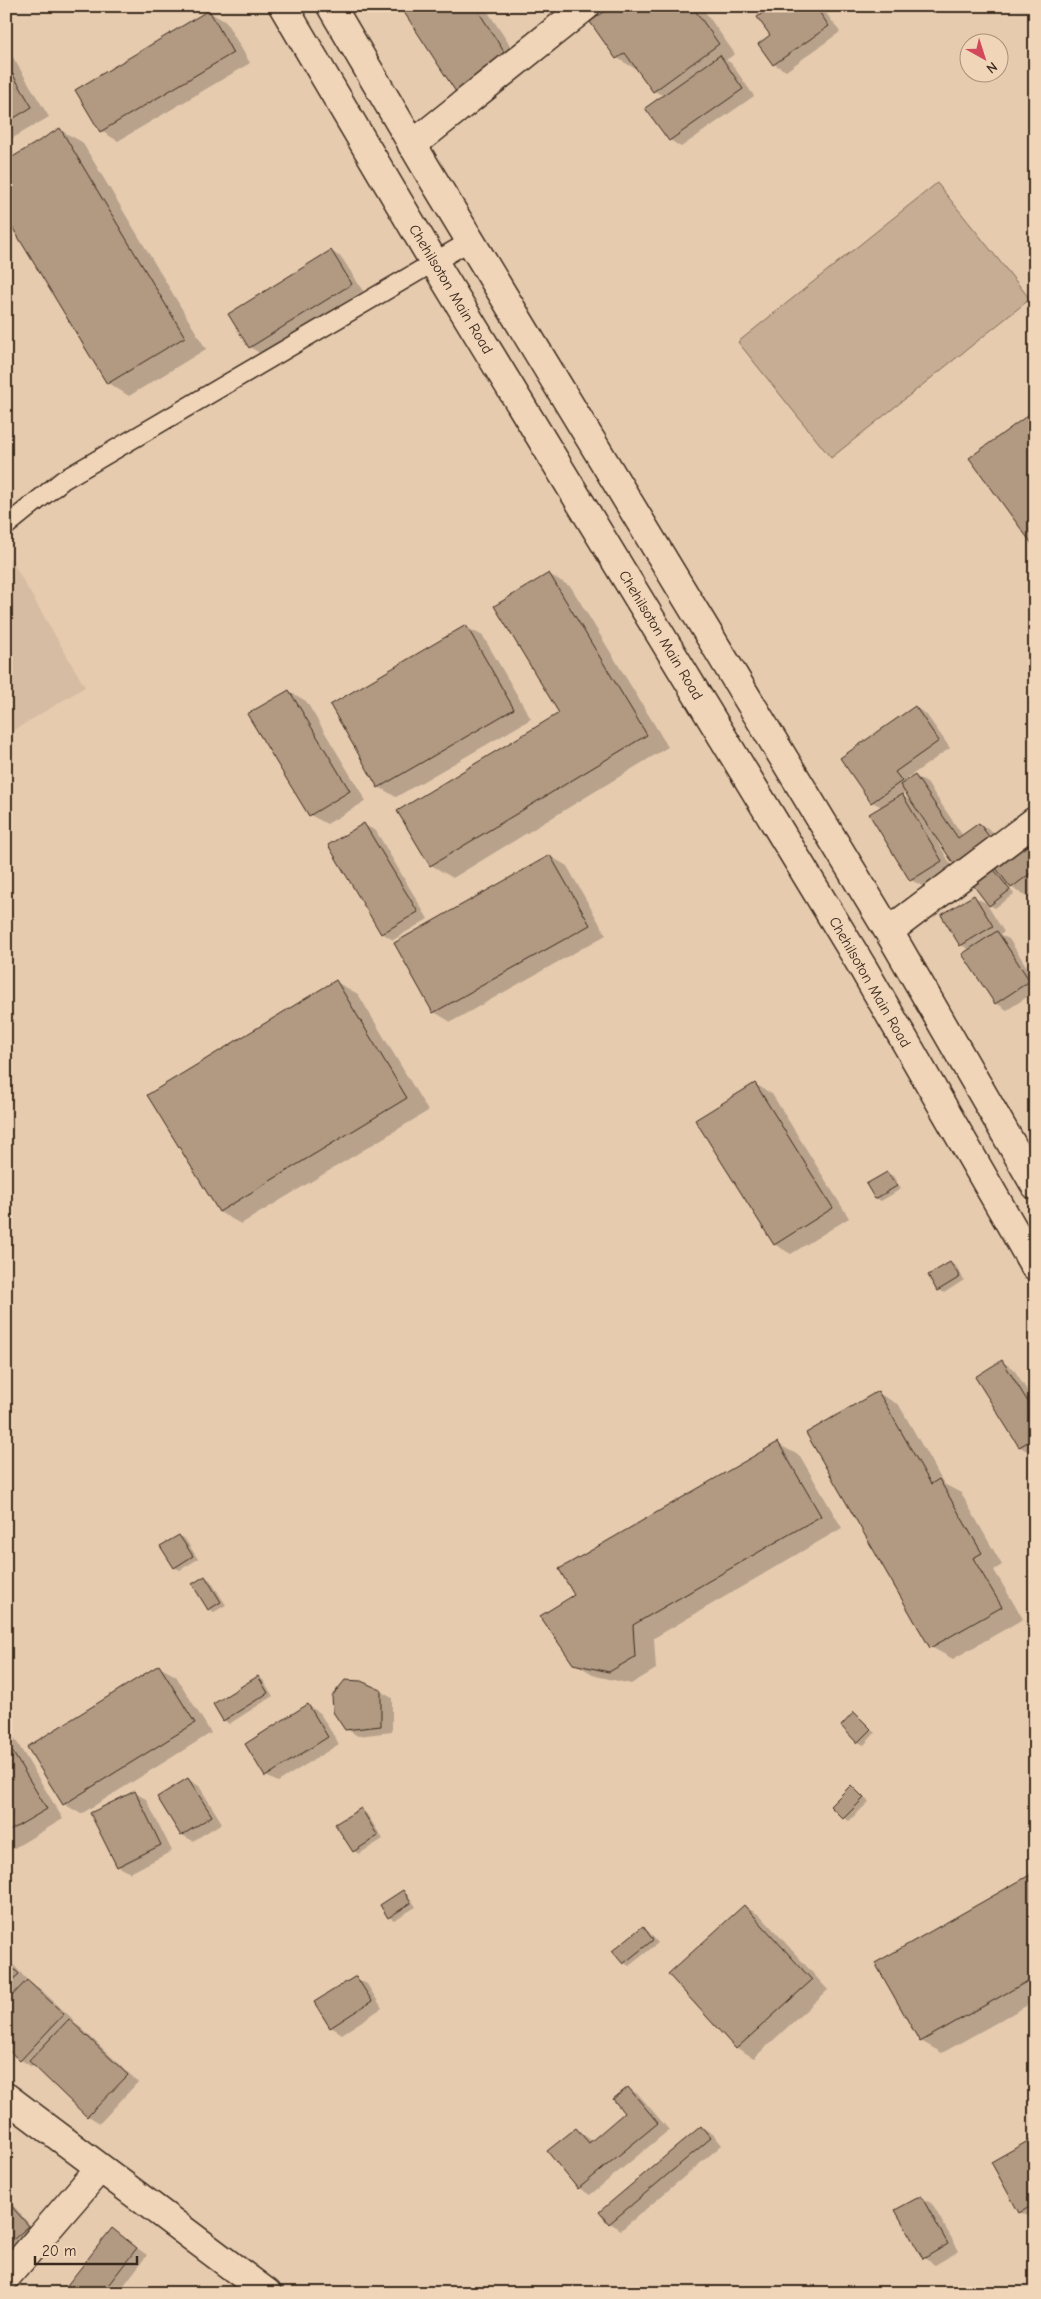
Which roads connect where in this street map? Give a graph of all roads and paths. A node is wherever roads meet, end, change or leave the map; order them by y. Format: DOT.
graph roads {
  1 [pos="283,6"];
  2 [pos="331,6"];
  3 [pos="586,6"];
  4 [pos="412,145"];
  5 [pos="470,241"];
  6 [pos="434,262"];
  7 [pos="6,526"];
  8 [pos="1035,821"];
  9 [pos="889,932"];
  10 [pos="1035,1185"];
  11 [pos="1035,1267"];
  12 [pos="6,2097"];
  13 [pos="100,2168"];
  14 [pos="6,2277"];
  15 [pos="267,2293"];
  1 -- 6 [label="main road, Chehilsoton Main Road"];
  2 -- 4 [label="main road"];
  3 -- 4 [label="main road"];
  4 -- 5 [label="main road"];
  5 -- 6 [label="lane"];
  5 -- 9 [label="main road"];
  6 -- 7 [label="lane"];
  6 -- 11 [label="main road, Chehilsoton Main Road"];
  8 -- 9 [label="main road"];
  9 -- 10 [label="main road"];
  12 -- 13 [label="main road"];
  13 -- 14 [label="main road"];
  13 -- 15 [label="main road"];
}
